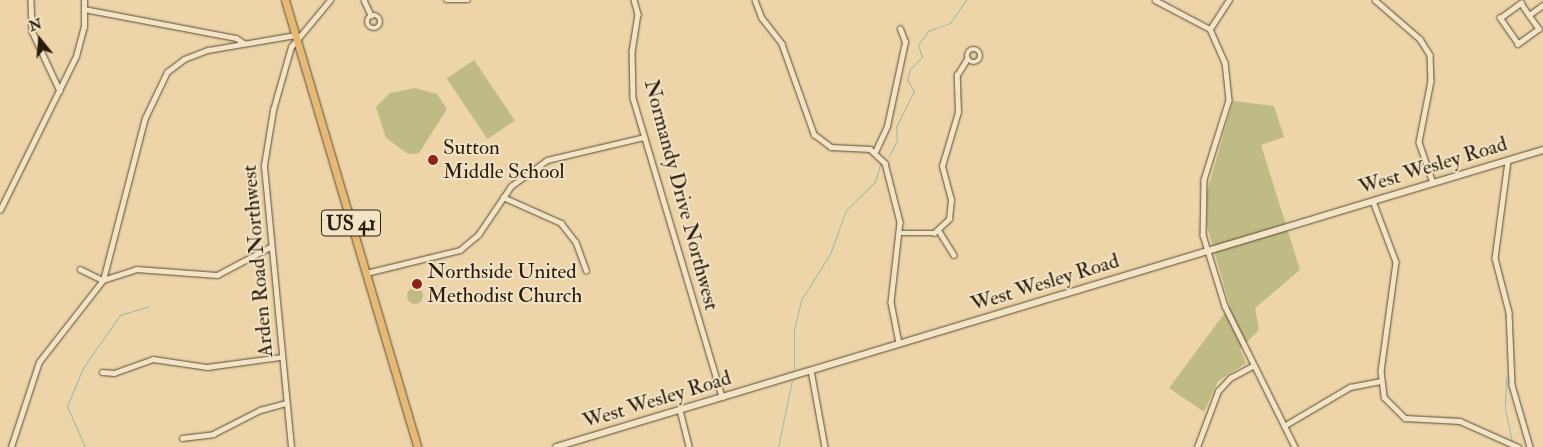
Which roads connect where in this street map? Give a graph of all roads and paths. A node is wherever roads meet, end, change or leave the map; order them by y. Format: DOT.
graph roads {
  1 [pos="31,0"];
  2 [pos="84,0"];
  3 [pos="285,0"];
  4 [pos="330,0"];
  5 [pos="364,0"];
  6 [pos="446,0"];
  7 [pos="468,0"];
  8 [pos="634,0"];
  9 [pos="755,0"];
  10 [pos="1155,0"];
  11 [pos="1229,0"];
  12 [pos="1375,0"];
  13 [pos="1520,2"];
  14 [pos="1543,5"];
  15 [pos="84,9"];
  16 [pos="371,15"];
  17 [pos="1529,15"];
  18 [pos="900,29"];
  19 [pos="1210,29"];
  20 [pos="1539,29"];
  21 [pos="1543,34"];
  22 [pos="296,35"];
  23 [pos="244,43"];
  24 [pos="968,59"];
  25 [pos="60,91"];
  26 [pos="644,137"];
  27 [pos="1543,150"];
  28 [pos="875,152"];
  29 [pos="1508,161"];
  30 [pos="1433,183"];
  31 [pos="503,198"];
  32 [pos="1373,201"];
  33 [pos="0,210"];
  34 [pos="939,231"];
  35 [pos="900,233"];
  36 [pos="270,247"];
  37 [pos="1208,251"];
  38 [pos="954,255"];
  39 [pos="80,269"];
  40 [pos="586,270"];
  41 [pos="366,273"];
  42 [pos="103,280"];
  43 [pos="899,343"];
  44 [pos="282,357"];
  45 [pos="1254,365"];
  46 [pos="811,370"];
  47 [pos="102,372"];
  48 [pos="1380,381"];
  49 [pos="722,397"];
  50 [pos="286,403"];
  51 [pos="680,410"];
  52 [pos="1284,426"];
  53 [pos="182,438"];
  54 [pos="11,447"];
  55 [pos="290,447"];
  56 [pos="417,447"];
  57 [pos="556,447"];
  58 [pos="689,447"];
  59 [pos="825,447"];
  60 [pos="1197,447"];
  61 [pos="1295,447"];
  62 [pos="1518,447"];
  63 [pos="1530,447"];
  1 -- 25 [label="street"];
  2 -- 15 [label="street"];
  3 -- 22 [label="main road, US 41"];
  4 -- 22 [label="street, Arden Road Northwest"];
  5 -- 16 [label="street"];
  6 -- 7 [label="street"];
  8 -- 26 [label="street, Normandy Drive Northwest"];
  9 -- 28 [label="street"];
  10 -- 19 [label="street"];
  11 -- 19 [label="street"];
  12 -- 30 [label="street"];
  13 -- 17 [label="street"];
  13 -- 20 [label="street"];
  14 -- 17 [label="street"];
  15 -- 23 [label="street"];
  15 -- 25 [label="street"];
  17 -- 20 [label="street"];
  18 -- 28 [label="street"];
  19 -- 37 [label="street"];
  20 -- 21 [label="street"];
  22 -- 23 [label="street"];
  22 -- 36 [label="street, Arden Road Northwest"];
  22 -- 41 [label="main road, US 41"];
  23 -- 42 [label="street"];
  24 -- 34 [label="street"];
  25 -- 33 [label="street"];
  26 -- 31 [label="street"];
  26 -- 49 [label="street, Normandy Drive Northwest"];
  27 -- 29 [label="street, West Wesley Road"];
  28 -- 35 [label="street"];
  29 -- 30 [label="street, West Wesley Road"];
  29 -- 63 [label="street"];
  30 -- 32 [label="street, West Wesley Road"];
  31 -- 40 [label="street"];
  31 -- 41 [label="street"];
  32 -- 37 [label="street, West Wesley Road"];
  32 -- 48 [label="street"];
  34 -- 35 [label="street"];
  34 -- 38 [label="street"];
  35 -- 43 [label="street"];
  36 -- 42 [label="street"];
  36 -- 44 [label="street, Arden Road Northwest"];
  37 -- 43 [label="street, West Wesley Road"];
  37 -- 45 [label="street"];
  39 -- 42 [label="street"];
  41 -- 56 [label="main road, US 41"];
  42 -- 54 [label="street"];
  43 -- 46 [label="street, West Wesley Road"];
  44 -- 47 [label="street"];
  44 -- 50 [label="street, Arden Road Northwest"];
  45 -- 52 [label="street"];
  45 -- 60 [label="street"];
  46 -- 49 [label="street, West Wesley Road"];
  46 -- 59 [label="street"];
  48 -- 52 [label="street"];
  48 -- 62 [label="street"];
  49 -- 51 [label="street, West Wesley Road"];
  50 -- 53 [label="street"];
  50 -- 55 [label="street, Arden Road Northwest"];
  51 -- 57 [label="street, West Wesley Road"];
  51 -- 58 [label="street"];
  52 -- 61 [label="street"];
}
